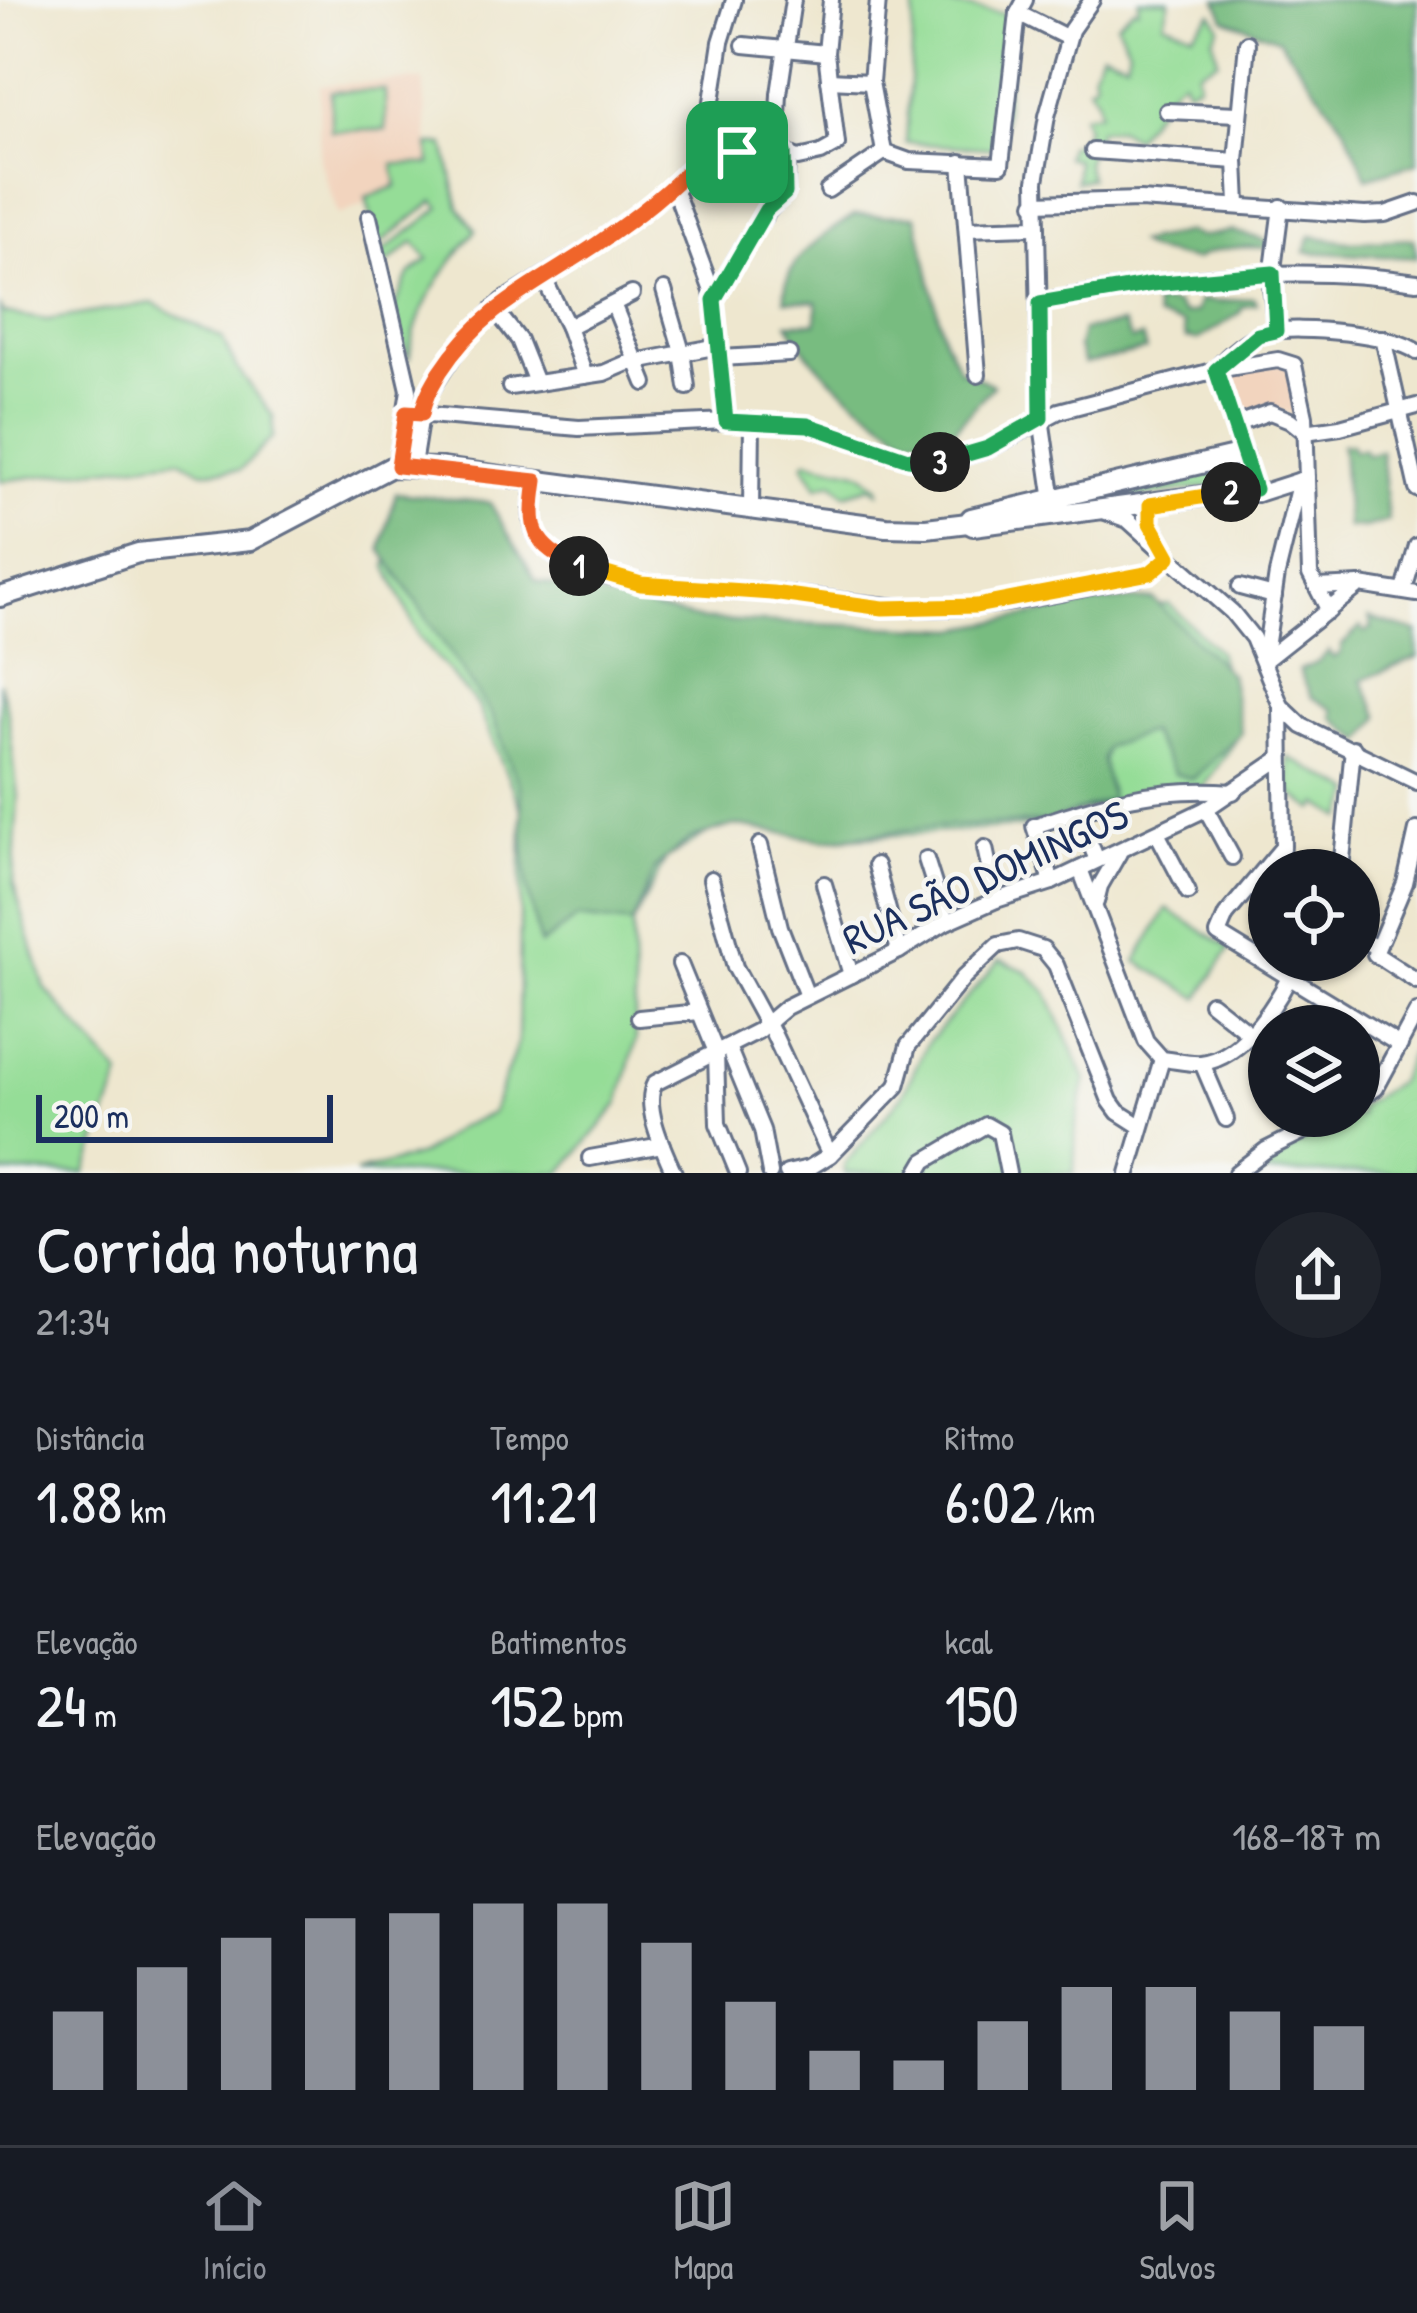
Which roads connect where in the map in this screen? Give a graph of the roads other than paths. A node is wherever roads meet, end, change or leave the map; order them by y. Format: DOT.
graph roads {
  1 [pos="734,0"];
  2 [pos="794,0"];
  3 [pos="831,0"];
  4 [pos="878,0"];
  5 [pos="1092,0"];
  6 [pos="1021,6"];
  7 [pos="1068,38"];
  8 [pos="1247,43"];
  9 [pos="744,45"];
  10 [pos="788,52"];
  11 [pos="826,53"];
  12 [pos="830,80"];
  13 [pos="872,82"];
  14 [pos="1167,111"];
  15 [pos="1238,114"];
  16 [pos="1093,151"];
  17 [pos="784,152"];
  18 [pos="884,152"];
  19 [pos="704,154"];
  20 [pos="1236,161"];
  21 [pos="961,162"];
  22 [pos="674,188"];
  23 [pos="828,190"];
  24 [pos="1034,203"];
  25 [pos="1417,203"];
  26 [pos="1238,204"];
  27 [pos="1281,207"];
  28 [pos="369,217"];
  29 [pos="1034,227"];
  30 [pos="967,229"];
  31 [pos="1273,273"];
  32 [pos="543,278"];
  33 [pos="1417,282"];
  34 [pos="664,290"];
  35 [pos="632,294"];
  36 [pos="714,300"];
  37 [pos="1040,303"];
  38 [pos="614,306"];
  39 [pos="494,308"];
  40 [pos="568,327"];
  41 [pos="1276,331"];
  42 [pos="1383,338"];
  43 [pos="682,352"];
  44 [pos="720,352"];
  45 [pos="1417,352"];
  46 [pos="789,354"];
  47 [pos="636,363"];
  48 [pos="1216,370"];
  49 [pos="978,375"];
  50 [pos="585,376"];
  51 [pos="535,380"];
  52 [pos="645,383"];
  53 [pos="510,387"];
  54 [pos="687,387"];
  55 [pos="1417,406"];
  56 [pos="1400,412"];
  57 [pos="414,414"];
  58 [pos="1041,418"];
  59 [pos="726,421"];
  60 [pos="752,421"];
  61 [pos="1234,425"];
  62 [pos="1305,432"];
  63 [pos="1243,454"];
  64 [pos="401,466"];
  65 [pos="1304,479"];
  66 [pos="536,481"];
  67 [pos="1255,489"];
  68 [pos="1417,489"];
  69 [pos="1154,501"];
  70 [pos="1054,508"];
  71 [pos="751,510"];
  72 [pos="1093,510"];
  73 [pos="1417,546"];
  74 [pos="1168,556"];
  75 [pos="1360,585"];
  76 [pos="1240,587"];
  77 [pos="1317,587"];
  78 [pos="1410,592"];
  79 [pos="0,596"];
  80 [pos="1274,596"];
  81 [pos="1329,611"];
  82 [pos="1264,660"];
  83 [pos="1281,706"];
  84 [pos="1353,748"];
  85 [pos="1281,758"];
  86 [pos="1417,782"];
  87 [pos="1233,792"];
  88 [pos="1206,809"];
  89 [pos="1077,812"];
  90 [pos="1417,830"];
  91 [pos="1157,833"];
  92 [pos="760,845"];
  93 [pos="985,848"];
  94 [pos="1122,849"];
  95 [pos="1281,849"];
  96 [pos="1343,849"];
  97 [pos="1232,856"];
  98 [pos="926,859"];
  99 [pos="1097,860"];
  100 [pos="1414,860"];
  101 [pos="877,865"];
  102 [pos="1081,869"];
  103 [pos="711,879"];
  104 [pos="1052,882"];
  105 [pos="824,884"];
  106 [pos="1248,889"];
  107 [pos="1188,892"];
  108 [pos="996,900"];
  109 [pos="1096,902"];
  110 [pos="946,922"];
  111 [pos="1380,938"];
  112 [pos="899,951"];
  113 [pos="1248,952"];
  114 [pos="1380,956"];
  115 [pos="680,964"];
  116 [pos="851,975"];
  117 [pos="1296,981"];
  118 [pos="1417,981"];
  119 [pos="807,996"];
  120 [pos="1210,1003"];
  121 [pos="699,1012"];
  122 [pos="1417,1012"];
  123 [pos="639,1018"];
  124 [pos="766,1021"];
  125 [pos="1248,1032"];
  126 [pos="1248,1036"];
  127 [pos="1400,1046"];
  128 [pos="722,1049"];
  129 [pos="1162,1059"];
  130 [pos="1202,1063"];
  131 [pos="1380,1081"];
  132 [pos="1226,1119"];
  133 [pos="1140,1126"];
  134 [pos="1292,1137"];
  135 [pos="662,1145"];
  136 [pos="830,1155"];
  137 [pos="590,1158"];
  138 [pos="674,1173"];
  139 [pos="738,1173"];
  140 [pos="770,1173"];
  141 [pos="787,1173"];
  142 [pos="918,1173"];
  143 [pos="1008,1173"];
  144 [pos="1128,1173"];
  145 [pos="1237,1173"];
  1 -- 19 [label="street"];
  2 -- 10 [label="street"];
  3 -- 11 [label="street"];
  4 -- 13 [label="street"];
  5 -- 7 [label="street"];
  6 -- 7 [label="street"];
  6 -- 21 [label="street"];
  7 -- 24 [label="street"];
  8 -- 15 [label="street"];
  9 -- 10 [label="street"];
  10 -- 11 [label="street"];
  10 -- 17 [label="street"];
  11 -- 12 [label="street"];
  12 -- 13 [label="street"];
  12 -- 17 [label="street"];
  13 -- 18 [label="street"];
  14 -- 15 [label="street"];
  15 -- 20 [label="street"];
  16 -- 20 [label="street"];
  17 -- 19 [label="street"];
  17 -- 36 [label="street"];
  18 -- 21 [label="street"];
  18 -- 23 [label="street"];
  19 -- 22 [label="street"];
  20 -- 26 [label="street"];
  21 -- 30 [label="street"];
  22 -- 32 [label="street"];
  22 -- 36 [label="street"];
  24 -- 26 [label="street"];
  24 -- 29 [label="street"];
  25 -- 27 [label="street"];
  26 -- 27 [label="street"];
  27 -- 31 [label="street"];
  28 -- 57 [label="street"];
  29 -- 30 [label="street"];
  29 -- 37 [label="street"];
  30 -- 49 [label="street"];
  31 -- 33 [label="street"];
  31 -- 37 [label="street"];
  31 -- 41 [label="street"];
  32 -- 39 [label="street"];
  32 -- 40 [label="street"];
  34 -- 43 [label="street"];
  35 -- 38 [label="street"];
  36 -- 44 [label="street"];
  37 -- 58 [label="street"];
  38 -- 40 [label="street"];
  38 -- 47 [label="street"];
  39 -- 51 [label="street"];
  39 -- 57 [label="street"];
  40 -- 50 [label="street"];
  41 -- 42 [label="street"];
  41 -- 48 [label="street"];
  42 -- 45 [label="street"];
  42 -- 56 [label="street"];
  43 -- 44 [label="street"];
  43 -- 47 [label="street"];
  43 -- 54 [label="street"];
  44 -- 46 [label="street"];
  44 -- 59 [label="street"];
  47 -- 50 [label="street"];
  47 -- 52 [label="street"];
  48 -- 58 [label="street"];
  48 -- 61 [label="street"];
  48 -- 62 [label="street"];
  50 -- 51 [label="street"];
  51 -- 53 [label="street"];
  55 -- 56 [label="street"];
  56 -- 62 [label="street"];
  56 -- 68 [label="street"];
  57 -- 59 [label="street"];
  57 -- 64 [label="street"];
  58 -- 60 [label="street"];
  58 -- 70 [label="street"];
  59 -- 60 [label="street"];
  60 -- 71 [label="street"];
  61 -- 62 [label="street"];
  61 -- 63 [label="street"];
  62 -- 65 [label="street"];
  63 -- 67 [label="street"];
  63 -- 70 [label="main road"];
  64 -- 66 [label="main road"];
  64 -- 79 [label="main road"];
  65 -- 67 [label="street"];
  65 -- 77 [label="street"];
  65 -- 80 [label="street"];
  66 -- 71 [label="main road"];
  66 -- 74 [label="street"];
  67 -- 69 [label="main road"];
  69 -- 72 [label="main road"];
  69 -- 74 [label="street"];
  70 -- 71 [label="main road"];
  70 -- 72 [label="main road"];
  72 -- 74 [label="street"];
  73 -- 78 [label="street"];
  74 -- 82 [label="street"];
  75 -- 77 [label="street"];
  75 -- 78 [label="street"];
  75 -- 81 [label="street"];
  76 -- 80 [label="street"];
  77 -- 81 [label="street"];
  80 -- 82 [label="street"];
  81 -- 82 [label="street"];
  82 -- 83 [label="street"];
  83 -- 84 [label="street"];
  83 -- 85 [label="street"];
  84 -- 86 [label="street"];
  84 -- 96 [label="street"];
  85 -- 87 [label="street, RUA SÃO DOMINGOS"];
  85 -- 95 [label="street"];
  87 -- 88 [label="street, RUA SÃO DOMINGOS"];
  87 -- 89 [label="street"];
  88 -- 91 [label="street, RUA SÃO DOMINGOS"];
  88 -- 97 [label="street"];
  89 -- 99 [label="street"];
  89 -- 104 [label="street"];
  90 -- 100 [label="street"];
  91 -- 94 [label="street, RUA SÃO DOMINGOS"];
  91 -- 107 [label="street"];
  92 -- 119 [label="street"];
  93 -- 108 [label="street"];
  94 -- 99 [label="street, RUA SÃO DOMINGOS"];
  94 -- 109 [label="street"];
  98 -- 110 [label="street"];
  99 -- 102 [label="street, RUA SÃO DOMINGOS"];
  100 -- 111 [label="street"];
  101 -- 112 [label="street"];
  102 -- 104 [label="street, RUA SÃO DOMINGOS"];
  102 -- 109 [label="street"];
  103 -- 124 [label="street"];
  104 -- 108 [label="street, RUA SÃO DOMINGOS"];
  105 -- 116 [label="street"];
  106 -- 113 [label="street"];
  108 -- 110 [label="street, RUA SÃO DOMINGOS"];
  109 -- 129 [label="street"];
  110 -- 112 [label="street, RUA SÃO DOMINGOS"];
  112 -- 116 [label="street, RUA SÃO DOMINGOS"];
  114 -- 118 [label="street"];
  115 -- 121 [label="street"];
  116 -- 119 [label="street, RUA SÃO DOMINGOS"];
  117 -- 127 [label="street"];
  119 -- 124 [label="street, RUA SÃO DOMINGOS"];
  120 -- 125 [label="street"];
  121 -- 123 [label="street"];
  121 -- 128 [label="street"];
  122 -- 127 [label="street"];
  124 -- 128 [label="street, RUA SÃO DOMINGOS"];
  124 -- 136 [label="street"];
  126 -- 130 [label="street"];
  127 -- 131 [label="street"];
  128 -- 135 [label="street, RUA SÃO DOMINGOS"];
  128 -- 139 [label="street"];
  128 -- 140 [label="street"];
  129 -- 130 [label="street"];
  129 -- 133 [label="street"];
  130 -- 132 [label="street"];
  133 -- 136 [label="street"];
  133 -- 144 [label="street"];
  134 -- 145 [label="street"];
  135 -- 137 [label="street"];
  135 -- 138 [label="street"];
  136 -- 141 [label="street"];
  142 -- 143 [label="street"];
}
